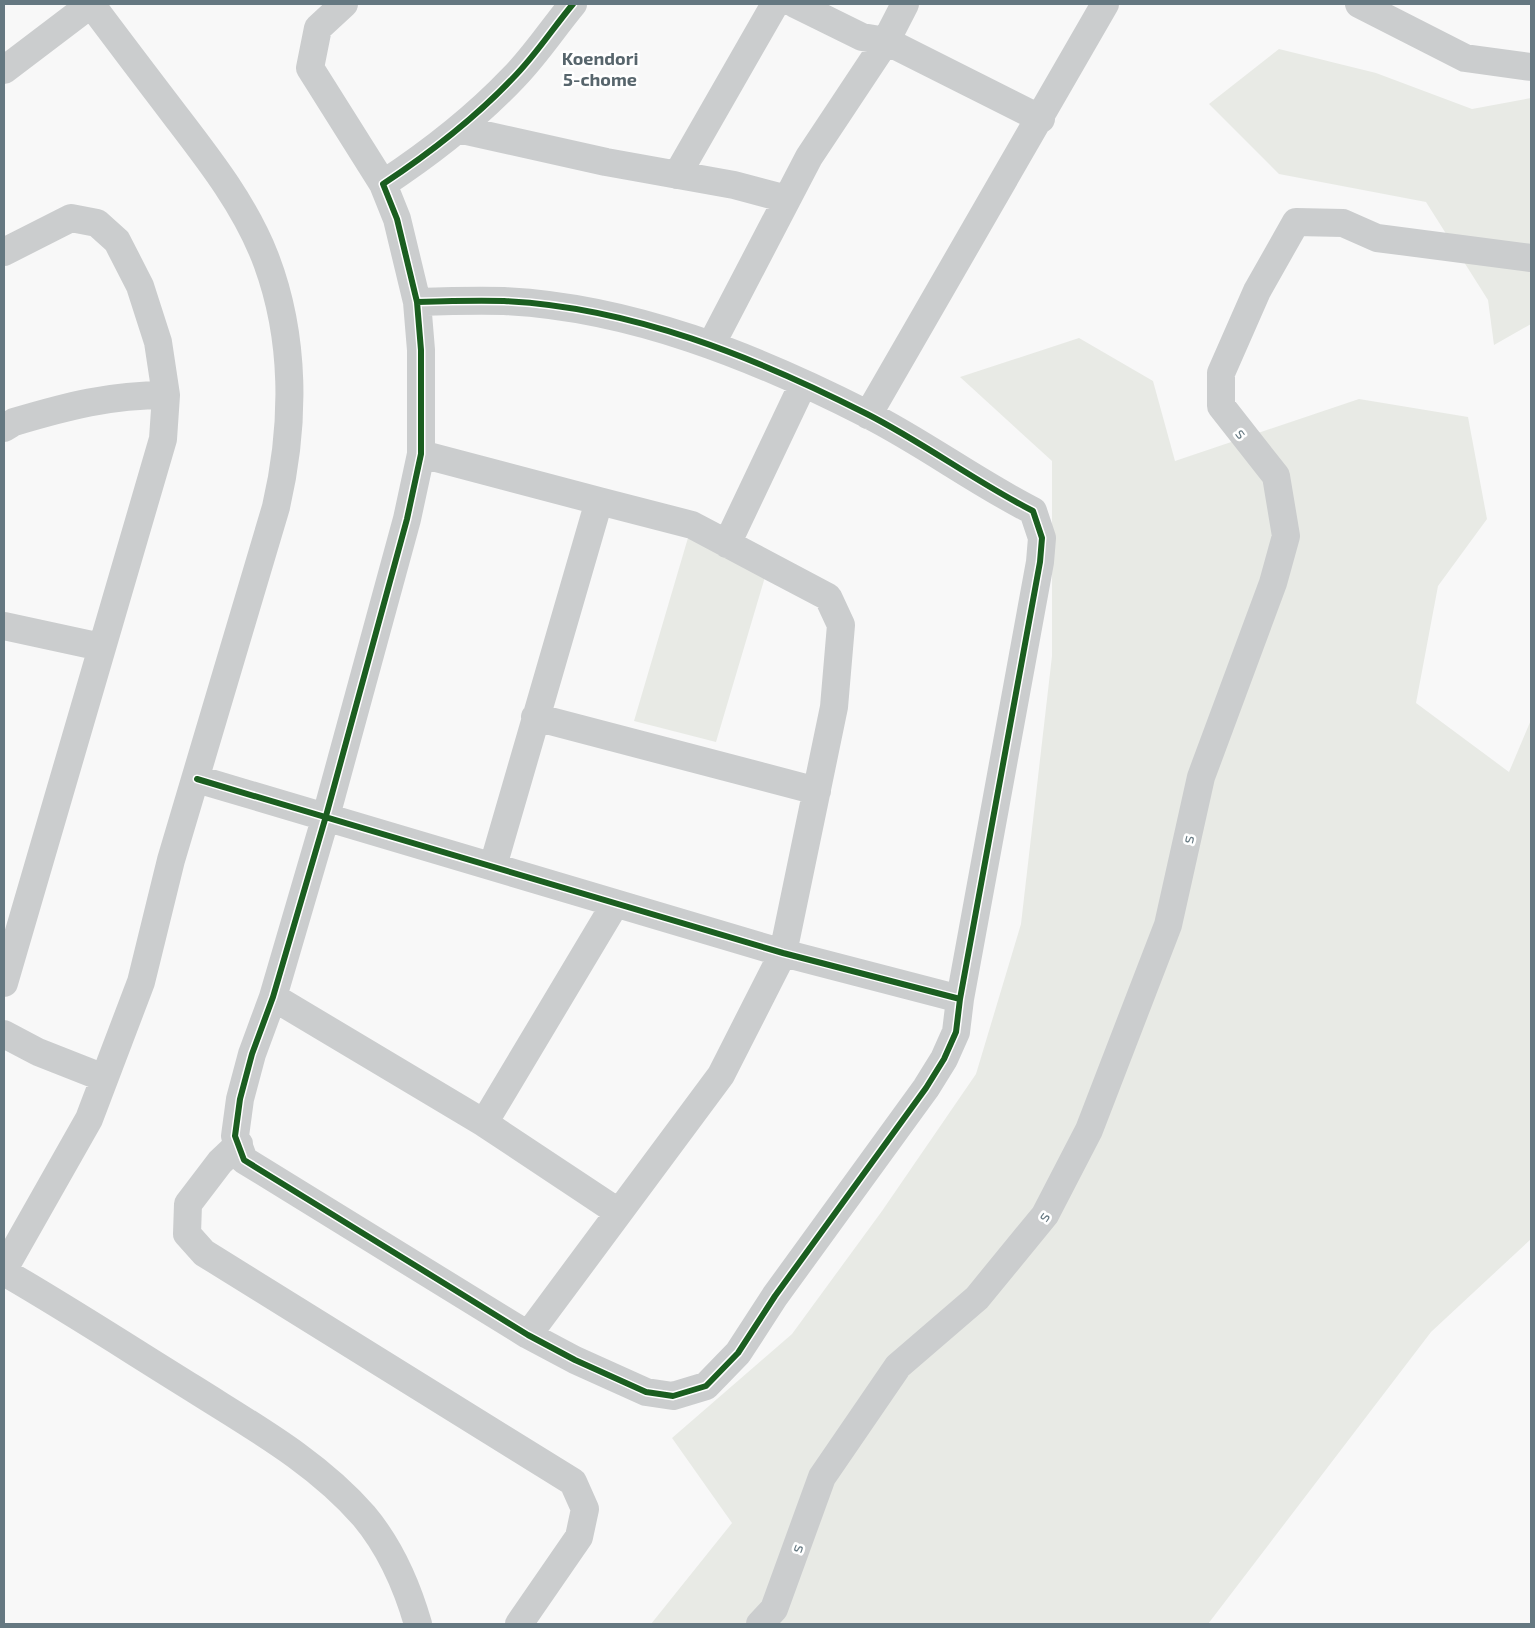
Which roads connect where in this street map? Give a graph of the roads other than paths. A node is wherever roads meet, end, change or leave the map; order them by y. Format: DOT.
graph roads {
  1 [pos="91,4"];
  2 [pos="344,4"];
  3 [pos="573,4"];
  4 [pos="775,4"];
  5 [pos="795,4"];
  6 [pos="905,4"];
  7 [pos="1105,4"];
  8 [pos="1359,4"];
  9 [pos="886,41"];
  10 [pos="1531,67"];
  11 [pos="4,70"];
  12 [pos="1041,119"];
  13 [pos="458,130"];
  14 [pos="677,175"];
  15 [pos="383,184"];
  16 [pos="788,199"];
  17 [pos="4,252"];
  18 [pos="1531,258"];
  19 [pos="417,302"];
  20 [pos="711,345"];
  21 [pos="803,384"];
  22 [pos="166,395"];
  23 [pos="868,415"];
  24 [pos="4,428"];
  25 [pos="421,454"];
  26 [pos="599,501"];
  27 [pos="727,544"];
  28 [pos="4,626"];
  29 [pos="101,647"];
  30 [pos="535,717"];
  31 [pos="197,779"];
  32 [pos="817,791"];
  33 [pos="326,816"];
  34 [pos="493,866"];
  35 [pos="615,904"];
  36 [pos="784,953"];
  37 [pos="4,983"];
  38 [pos="273,997"];
  39 [pos="960,999"];
  40 [pos="4,1034"];
  41 [pos="104,1078"];
  42 [pos="484,1123"];
  43 [pos="239,1144"];
  44 [pos="618,1212"];
  45 [pos="4,1270"];
  46 [pos="528,1335"];
  47 [pos="418,1624"];
  48 [pos="519,1624"];
  49 [pos="760,1624"];
  1 -- 11 [label="street"];
  1 -- 31 [label="street"];
  2 -- 15 [label="street"];
  3 -- 13 [label="street"];
  4 -- 14 [label="street"];
  5 -- 9 [label="street"];
  6 -- 9 [label="street"];
  7 -- 12 [label="street"];
  8 -- 10 [label="street"];
  9 -- 12 [label="street"];
  9 -- 16 [label="street"];
  12 -- 23 [label="street"];
  13 -- 14 [label="street"];
  13 -- 15 [label="street"];
  14 -- 16 [label="street"];
  15 -- 19 [label="street"];
  16 -- 20 [label="street"];
  17 -- 22 [label="street"];
  18 -- 49 [label="street, s"];
  19 -- 20 [label="street"];
  19 -- 25 [label="street"];
  20 -- 21 [label="street"];
  21 -- 23 [label="street"];
  21 -- 27 [label="street"];
  22 -- 24 [label="street"];
  22 -- 29 [label="street"];
  23 -- 39 [label="street"];
  25 -- 26 [label="street"];
  25 -- 33 [label="street"];
  26 -- 27 [label="street"];
  26 -- 30 [label="street"];
  27 -- 32 [label="street"];
  28 -- 29 [label="street"];
  29 -- 37 [label="street"];
  30 -- 32 [label="street"];
  30 -- 34 [label="street"];
  31 -- 33 [label="street"];
  31 -- 41 [label="street"];
  32 -- 36 [label="street"];
  33 -- 34 [label="street"];
  33 -- 38 [label="street"];
  34 -- 35 [label="street"];
  35 -- 36 [label="street"];
  35 -- 42 [label="street"];
  36 -- 39 [label="street"];
  36 -- 44 [label="street"];
  38 -- 42 [label="street"];
  38 -- 43 [label="street"];
  39 -- 46 [label="street"];
  40 -- 41 [label="street"];
  41 -- 45 [label="street"];
  42 -- 44 [label="street"];
  43 -- 46 [label="street"];
  43 -- 48 [label="street"];
  44 -- 46 [label="street"];
  45 -- 47 [label="street"];
}
